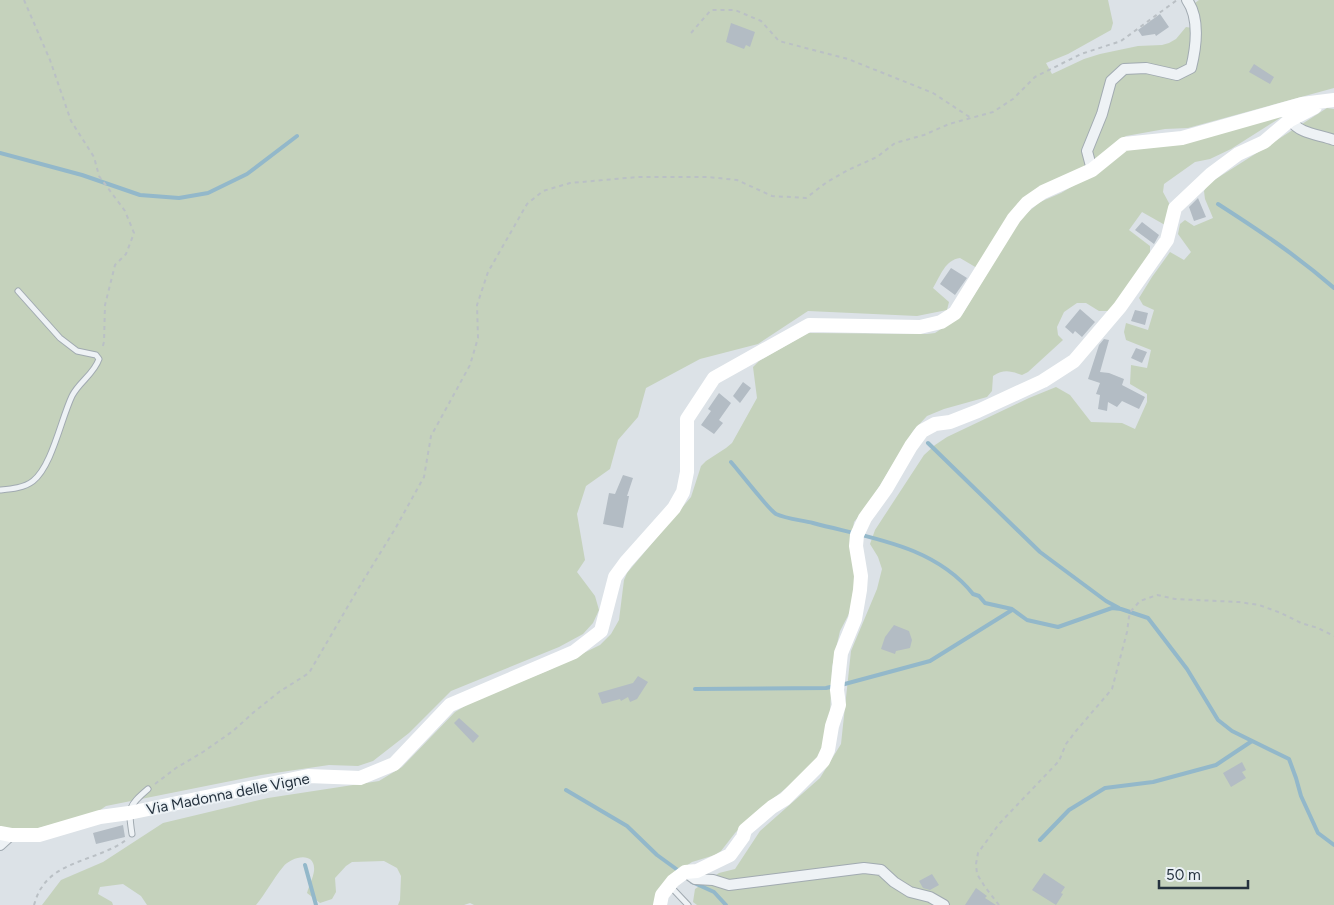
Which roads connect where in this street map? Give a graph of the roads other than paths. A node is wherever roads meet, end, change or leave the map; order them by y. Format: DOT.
graph roads {
  1 [pos="1187,0"];
  2 [pos="1330,100"];
  3 [pos="1290,120"];
  4 [pos="1334,140"];
  5 [pos="1092,170"];
  6 [pos="18,291"];
  7 [pos="0,490"];
  8 [pos="148,789"];
  9 [pos="129,813"];
  10 [pos="6,834"];
  11 [pos="132,834"];
  12 [pos="0,845"];
  13 [pos="685,872"];
  14 [pos="669,886"];
  15 [pos="660,905"];
  16 [pos="688,905"];
  17 [pos="944,905"];
  1 -- 5 [label="street"];
  2 -- 3 [label="street, Via Madonna delle Vigne"];
  2 -- 5 [label="street, Via Madonna delle Vigne"];
  3 -- 4 [label="street"];
  3 -- 13 [label="street, Via Madonna delle Vigne"];
  5 -- 9 [label="street, Via Madonna delle Vigne"];
  6 -- 7 [label="lane"];
  8 -- 9 [label="lane"];
  9 -- 10 [label="street, Via Madonna delle Vigne"];
  9 -- 11 [label="lane"];
  10 -- 12 [label="street"];
  13 -- 14 [label="street"];
  13 -- 17 [label="street"];
  14 -- 15 [label="street"];
  14 -- 16 [label="lane"];
}
